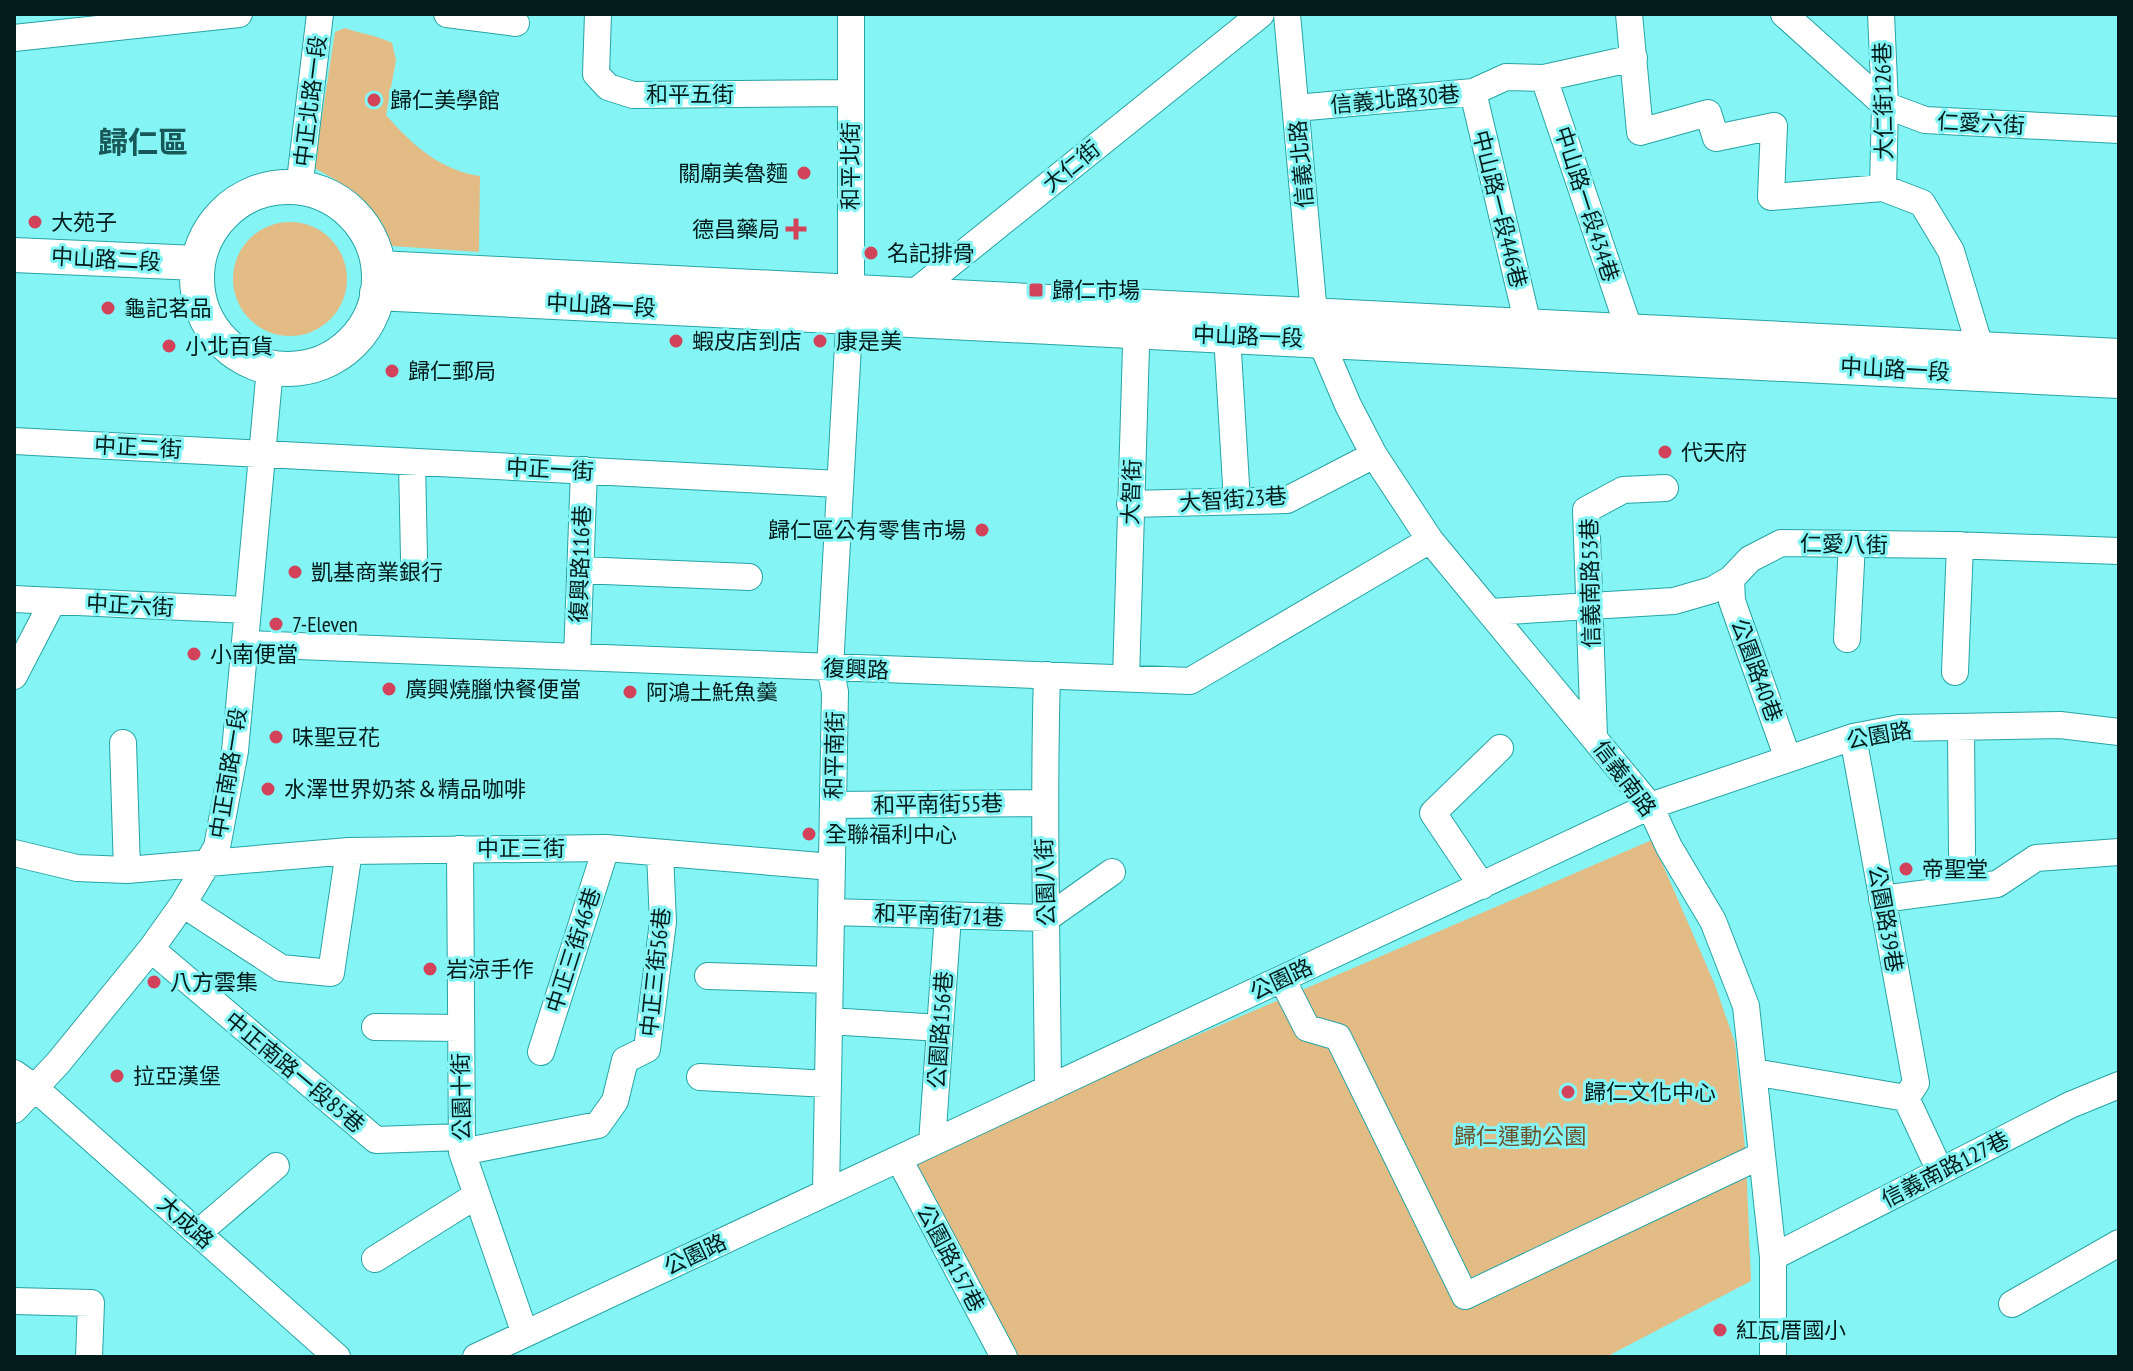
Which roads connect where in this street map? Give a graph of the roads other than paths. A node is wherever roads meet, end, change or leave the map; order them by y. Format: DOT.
graph roads {
  1 [pos="239,14"];
  2 [pos="320,14"];
  3 [pos="447,14"];
  4 [pos="598,14"];
  5 [pos="851,14"];
  6 [pos="1261,14"];
  7 [pos="1287,14"];
  8 [pos="1629,14"];
  9 [pos="1784,14"];
  10 [pos="1881,14"];
  11 [pos="70,23"];
  12 [pos="516,23"];
  13 [pos="14,38"];
  14 [pos="1634,58"];
  15 [pos="1544,78"];
  16 [pos="1473,92"];
  17 [pos="850,93"];
  18 [pos="1885,105"];
  19 [pos="1296,108"];
  20 [pos="2119,130"];
  21 [pos="1883,188"];
  22 [pos="299,189"];
  23 [pos="14,255"];
  24 [pos="197,274"];
  25 [pos="14,275"];
  26 [pos="378,281"];
  27 [pos="910,295"];
  28 [pos="850,305"];
  29 [pos="1137,318"];
  30 [pos="883,319"];
  31 [pos="1528,325"];
  32 [pos="1317,326"];
  33 [pos="1629,329"];
  34 [pos="1227,335"];
  35 [pos="1980,347"];
  36 [pos="2119,356"];
  37 [pos="270,368"];
  38 [pos="2119,381"];
  39 [pos="14,441"];
  40 [pos="262,454"];
  41 [pos="1374,455"];
  42 [pos="412,462"];
  43 [pos="584,470"];
  44 [pos="839,484"];
  45 [pos="1665,488"];
  46 [pos="1237,501"];
  47 [pos="1130,504"];
  48 [pos="1430,540"];
  49 [pos="1852,544"];
  50 [pos="1960,545"];
  51 [pos="2119,551"];
  52 [pos="414,558"];
  53 [pos="580,570"];
  54 [pos="749,577"];
  55 [pos="1731,579"];
  56 [pos="14,599"];
  57 [pos="53,601"];
  58 [pos="1589,606"];
  59 [pos="247,610"];
  60 [pos="1491,612"];
  61 [pos="1847,639"];
  62 [pos="245,644"];
  63 [pos="577,657"];
  64 [pos="830,668"];
  65 [pos="1955,672"];
  66 [pos="1047,675"];
  67 [pos="14,676"];
  68 [pos="1126,678"];
  69 [pos="1961,727"];
  70 [pos="2119,732"];
  71 [pos="1594,737"];
  72 [pos="1853,737"];
  73 [pos="123,743"];
  74 [pos="1500,748"];
  75 [pos="1788,759"];
  76 [pos="1043,803"];
  77 [pos="833,805"];
  78 [pos="1650,806"];
  79 [pos="606,848"];
  80 [pos="460,849"];
  81 [pos="349,851"];
  82 [pos="2119,852"];
  83 [pos="14,853"];
  84 [pos="660,853"];
  85 [pos="1962,853"];
  86 [pos="210,861"];
  87 [pos="832,867"];
  88 [pos="127,870"];
  89 [pos="1112,872"];
  90 [pos="1482,886"];
  91 [pos="1882,898"];
  92 [pos="183,904"];
  93 [pos="831,912"];
  94 [pos="948,916"];
  95 [pos="1047,918"];
  96 [pos="151,949"];
  97 [pos="708,976"];
  98 [pos="1282,979"];
  99 [pos="829,980"];
  100 [pos="829,1021"];
  101 [pos="375,1027"];
  102 [pos="460,1028"];
  103 [pos="940,1028"];
  104 [pos="541,1052"];
  105 [pos="1754,1072"];
  106 [pos="700,1077"];
  107 [pos="24,1080"];
  108 [pos="828,1084"];
  109 [pos="2119,1085"];
  110 [pos="1048,1089"];
  111 [pos="1906,1098"];
  112 [pos="14,1110"];
  113 [pos="932,1143"];
  114 [pos="461,1144"];
  115 [pos="1762,1155"];
  116 [pos="899,1159"];
  117 [pos="276,1166"];
  118 [pos="1940,1171"];
  119 [pos="826,1193"];
  120 [pos="477,1195"];
  121 [pos="198,1233"];
  122 [pos="2119,1243"];
  123 [pos="1773,1257"];
  124 [pos="375,1259"];
  125 [pos="14,1301"];
  126 [pos="2012,1304"];
  127 [pos="525,1334"];
  128 [pos="89,1357"];
  129 [pos="337,1357"];
  130 [pos="476,1357"];
  131 [pos="1004,1357"];
  132 [pos="1773,1357"];
  1 -- 11 [label="street"];
  2 -- 22 [label="street, 中正北路一段"];
  3 -- 12 [label="street"];
  4 -- 17 [label="street, 和平五街"];
  5 -- 17 [label="street, 和平北街"];
  6 -- 27 [label="street, 大仁街"];
  7 -- 19 [label="street, 信義北路"];
  8 -- 14 [label="street"];
  9 -- 18 [label="street, 仁愛六街"];
  10 -- 18 [label="street, 大仁街126巷"];
  11 -- 13 [label="street"];
  14 -- 15 [label="street, 信義北路30巷"];
  14 -- 21 [label="street"];
  15 -- 16 [label="street, 信義北路30巷"];
  15 -- 33 [label="street, 中山路一段434巷"];
  16 -- 19 [label="street, 信義北路30巷"];
  16 -- 31 [label="street, 中山路一段446巷"];
  17 -- 28 [label="street, 和平北街"];
  18 -- 20 [label="street, 仁愛六街"];
  18 -- 21 [label="street, 大仁街126巷"];
  19 -- 32 [label="street, 信義北路"];
  21 -- 35 [label="street"];
  22 -- 24 [label="main road"];
  22 -- 26 [label="main road"];
  23 -- 24 [label="main road, 中山路二段"];
  24 -- 25 [label="main road, 中山路二段"];
  24 -- 37 [label="main road"];
  26 -- 28 [label="main road, 中山路一段"];
  26 -- 37 [label="main road"];
  27 -- 28 [label="main road, 中山路一段"];
  27 -- 29 [label="main road, 中山路一段"];
  27 -- 30 [label="street, 大仁街"];
  28 -- 30 [label="main road, 中山路一段"];
  28 -- 44 [label="street, 和平南街"];
  29 -- 30 [label="main road, 中山路一段"];
  29 -- 32 [label="main road, 中山路一段"];
  29 -- 34 [label="main road, 中山路一段"];
  29 -- 47 [label="street, 大智街"];
  31 -- 32 [label="main road, 中山路一段"];
  31 -- 33 [label="main road, 中山路一段"];
  32 -- 34 [label="main road, 中山路一段"];
  32 -- 38 [label="main road, 中山路一段"];
  32 -- 41 [label="street, 信義南路"];
  33 -- 35 [label="main road, 中山路一段"];
  34 -- 46 [label="street"];
  35 -- 36 [label="main road, 中山路一段"];
  37 -- 40 [label="street, 中正南路一段"];
  39 -- 40 [label="street, 中正二街"];
  40 -- 42 [label="street, 中正一街"];
  40 -- 59 [label="street, 中正南路一段"];
  41 -- 46 [label="street, 大智街23巷"];
  41 -- 48 [label="street, 信義南路"];
  42 -- 43 [label="street, 中正一街"];
  42 -- 52 [label="street"];
  43 -- 44 [label="street, 中正一街"];
  43 -- 53 [label="street, 復興路116巷"];
  44 -- 64 [label="street, 和平南街"];
  45 -- 58 [label="street, 信義南路53巷"];
  46 -- 47 [label="street, 大智街23巷"];
  47 -- 68 [label="street, 大智街"];
  48 -- 60 [label="street, 信義南路"];
  48 -- 68 [label="street, 復興路"];
  49 -- 50 [label="street, 仁愛八街"];
  49 -- 55 [label="street, 仁愛八街"];
  49 -- 61 [label="street"];
  50 -- 51 [label="street, 仁愛八街"];
  50 -- 65 [label="street"];
  53 -- 54 [label="street"];
  53 -- 63 [label="street, 復興路116巷"];
  55 -- 58 [label="street, 仁愛八街"];
  55 -- 75 [label="street, 公園路40巷"];
  56 -- 57 [label="street, 中正六街"];
  57 -- 59 [label="street, 中正六街"];
  57 -- 67 [label="street"];
  58 -- 60 [label="street, 仁愛八街"];
  58 -- 71 [label="street, 信義南路53巷"];
  59 -- 62 [label="street, 中正南路一段"];
  60 -- 71 [label="street, 信義南路"];
  62 -- 63 [label="street, 復興路"];
  62 -- 86 [label="street, 中正南路一段"];
  63 -- 64 [label="street, 復興路"];
  64 -- 66 [label="street, 復興路"];
  64 -- 77 [label="street, 和平南街"];
  66 -- 68 [label="street, 復興路"];
  66 -- 76 [label="street, 公園八街"];
  69 -- 70 [label="street, 公園路"];
  69 -- 72 [label="street, 公園路"];
  69 -- 85 [label="street"];
  71 -- 78 [label="street, 信義南路"];
  72 -- 75 [label="street, 公園路"];
  72 -- 91 [label="street, 公園路39巷"];
  73 -- 88 [label="street"];
  74 -- 90 [label="street"];
  75 -- 78 [label="street, 公園路"];
  76 -- 77 [label="street, 和平南街55巷"];
  76 -- 95 [label="street, 公園八街"];
  77 -- 87 [label="street, 和平南街"];
  78 -- 90 [label="street, 公園路"];
  78 -- 105 [label="street, 信義南路"];
  79 -- 80 [label="street, 中正三街"];
  79 -- 84 [label="street, 中正三街"];
  79 -- 104 [label="street, 中正三街46巷"];
  80 -- 81 [label="street, 中正三街"];
  80 -- 102 [label="street, 公園十街"];
  81 -- 86 [label="street, 中正三街"];
  81 -- 92 [label="street"];
  82 -- 91 [label="street"];
  83 -- 88 [label="street, 中正三街"];
  84 -- 87 [label="street, 中正三街"];
  84 -- 114 [label="street, 中正三街56巷"];
  86 -- 88 [label="street, 中正三街"];
  86 -- 92 [label="street, 中正南路一段"];
  87 -- 93 [label="street, 和平南街"];
  89 -- 95 [label="street"];
  90 -- 98 [label="street, 公園路"];
  91 -- 111 [label="street, 公園路39巷"];
  92 -- 96 [label="street, 中正南路一段"];
  93 -- 94 [label="street, 和平南街71巷"];
  93 -- 99 [label="street, 和平南街"];
  94 -- 95 [label="street, 和平南街71巷"];
  94 -- 103 [label="street, 公園路156巷"];
  95 -- 110 [label="street, 公園八街"];
  96 -- 107 [label="street, 中正南路一段"];
  96 -- 114 [label="street, 中正南路一段85巷"];
  97 -- 99 [label="street"];
  98 -- 110 [label="street, 公園路"];
  98 -- 115 [label="street"];
  99 -- 100 [label="street, 和平南街"];
  100 -- 103 [label="street"];
  100 -- 108 [label="street, 和平南街"];
  101 -- 102 [label="street"];
  102 -- 114 [label="street, 公園十街"];
  103 -- 113 [label="street, 公園路156巷"];
  105 -- 111 [label="street"];
  105 -- 115 [label="street, 信義南路"];
  106 -- 108 [label="street"];
  107 -- 112 [label="street, 中正南路一段"];
  107 -- 121 [label="street, 大成路"];
  108 -- 119 [label="street, 和平南街"];
  109 -- 118 [label="street, 信義南路127巷"];
  110 -- 113 [label="street, 公園路"];
  111 -- 118 [label="street"];
  113 -- 116 [label="street, 公園路"];
  114 -- 120 [label="street, 公園十街"];
  115 -- 123 [label="street, 信義南路"];
  116 -- 119 [label="street, 公園路"];
  116 -- 131 [label="street, 公園路157巷"];
  117 -- 121 [label="street"];
  118 -- 123 [label="street, 信義南路127巷"];
  119 -- 127 [label="street, 公園路"];
  120 -- 124 [label="street"];
  120 -- 127 [label="street, 公園十街"];
  121 -- 129 [label="street, 大成路"];
  122 -- 126 [label="street"];
  123 -- 132 [label="street, 信義南路"];
  125 -- 128 [label="street"];
  127 -- 130 [label="street, 公園路"];
}
